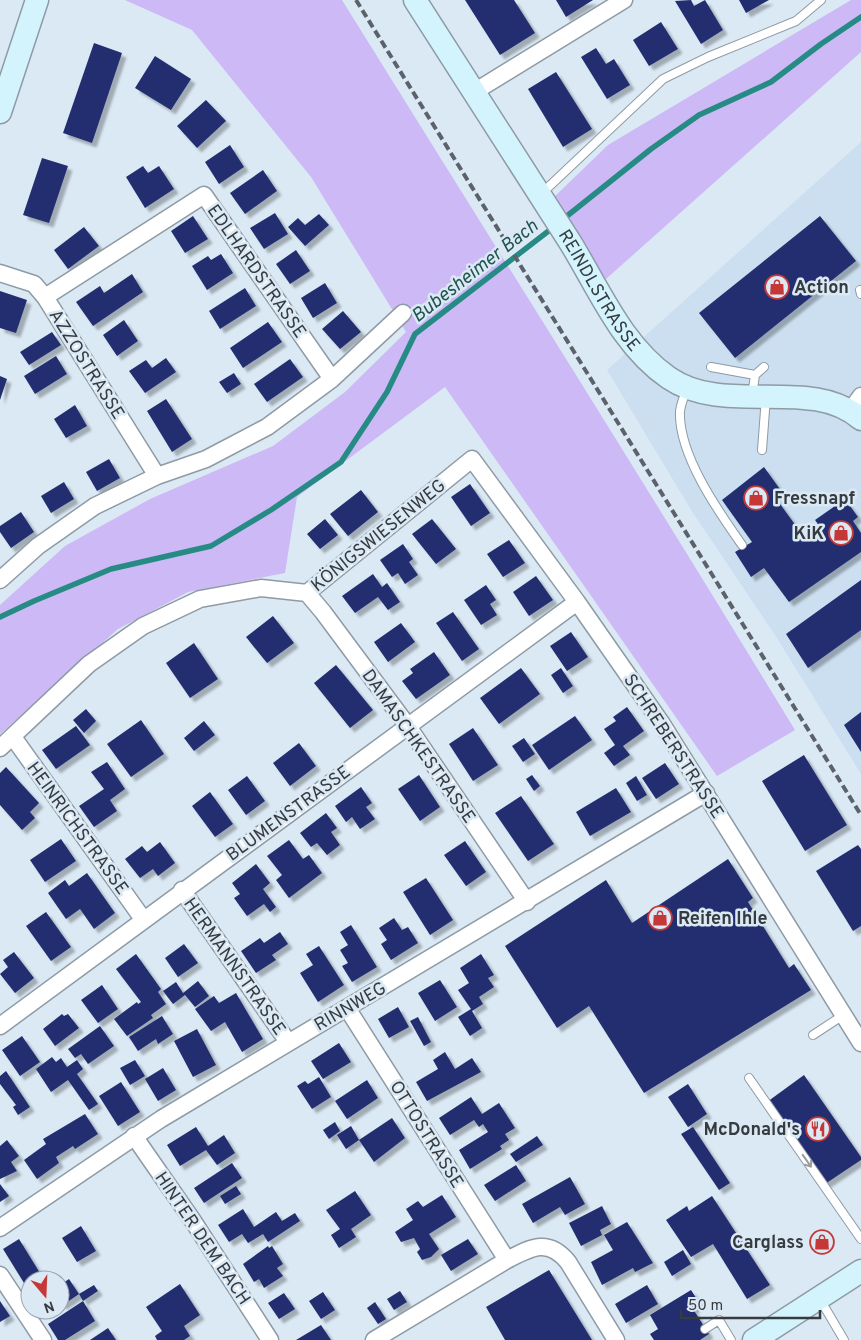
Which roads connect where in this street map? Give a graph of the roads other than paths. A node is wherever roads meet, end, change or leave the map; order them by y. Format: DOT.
graph roads {
  1 [pos="37,0"];
  2 [pos="415,0"];
  3 [pos="624,0"];
  4 [pos="822,0"];
  5 [pos="474,92"];
  6 [pos="0,112"];
  7 [pos="544,203"];
  8 [pos="0,272"];
  9 [pos="45,297"];
  10 [pos="403,313"];
  11 [pos="711,367"];
  12 [pos="764,367"];
  13 [pos="754,375"];
  14 [pos="332,380"];
  15 [pos="687,387"];
  16 [pos="759,397"];
  17 [pos="858,408"];
  18 [pos="762,450"];
  19 [pos="472,459"];
  20 [pos="157,476"];
  21 [pos="742,545"];
  22 [pos="0,580"];
  23 [pos="307,593"];
  24 [pos="577,602"];
  25 [pos="407,725"];
  26 [pos="12,737"];
  27 [pos="0,748"];
  28 [pos="706,794"];
  29 [pos="182,890"];
  30 [pos="527,902"];
  31 [pos="143,919"];
  32 [pos="347,1008"];
  33 [pos="842,1016"];
  34 [pos="0,1026"];
  35 [pos="813,1036"];
  36 [pos="288,1042"];
  37 [pos="861,1043"];
  38 [pos="749,1078"];
  39 [pos="134,1136"];
  40 [pos="0,1228"];
  41 [pos="861,1239"];
  42 [pos="506,1260"];
  43 [pos="861,1271"];
  44 [pos="0,1275"];
  45 [pos="820,1299"];
  46 [pos="705,1329"];
  47 [pos="44,1340"];
  48 [pos="270,1340"];
  49 [pos="374,1340"];
  50 [pos="616,1340"];
  51 [pos="731,1340"];
  52 [pos="754,1340"];
  53 [pos="844,1340"];
  1 -- 6 [label="street"];
  2 -- 5 [label="street, REINDLSTRASSE"];
  3 -- 5 [label="street"];
  4 -- 7 [label="lane"];
  5 -- 7 [label="street, REINDLSTRASSE"];
  7 -- 15 [label="street, REINDLSTRASSE"];
  8 -- 9 [label="street, AZZOSTRASSE"];
  9 -- 14 [label="street, EDLHARDSTRASSE"];
  9 -- 20 [label="street, AZZOSTRASSE"];
  10 -- 14 [label="street"];
  11 -- 13 [label="lane"];
  12 -- 13 [label="lane"];
  13 -- 16 [label="lane"];
  14 -- 20 [label="street"];
  15 -- 16 [label="street, REINDLSTRASSE"];
  15 -- 21 [label="lane"];
  16 -- 17 [label="street, REINDLSTRASSE"];
  16 -- 18 [label="lane"];
  19 -- 23 [label="street, KÖNIGSWIESENWEG"];
  19 -- 24 [label="street, SCHREBERSTRASSE"];
  20 -- 22 [label="street"];
  23 -- 25 [label="street, DAMASCHKESTRASSE"];
  23 -- 26 [label="street, KÖNIGSWIESENWEG"];
  24 -- 25 [label="street, BLUMENSTRASSE"];
  24 -- 28 [label="street, SCHREBERSTRASSE"];
  25 -- 29 [label="street, BLUMENSTRASSE"];
  25 -- 30 [label="street, DAMASCHKESTRASSE"];
  26 -- 27 [label="street, KÖNIGSWIESENWEG"];
  26 -- 31 [label="street, HEINRICHSTRASSE"];
  28 -- 30 [label="street, RINNWEG"];
  28 -- 33 [label="street, SCHREBERSTRASSE"];
  29 -- 31 [label="street, BLUMENSTRASSE"];
  29 -- 36 [label="street, HERMANNSTRASSE"];
  30 -- 32 [label="street, RINNWEG"];
  31 -- 34 [label="street, BLUMENSTRASSE"];
  32 -- 36 [label="street, RINNWEG"];
  32 -- 42 [label="street, OTTOSTRASSE"];
  33 -- 35 [label="lane"];
  33 -- 37 [label="street, SCHREBERSTRASSE"];
  36 -- 39 [label="street, RINNWEG"];
  38 -- 41 [label="lane, one-way"];
  39 -- 40 [label="street, RINNWEG"];
  39 -- 48 [label="street, HINTER DEM BACH"];
  42 -- 49 [label="street"];
  42 -- 50 [label="street"];
  43 -- 45 [label="street"];
  44 -- 47 [label="street"];
  45 -- 52 [label="street"];
  45 -- 53 [label="lane"];
  46 -- 51 [label="lane"];
}
